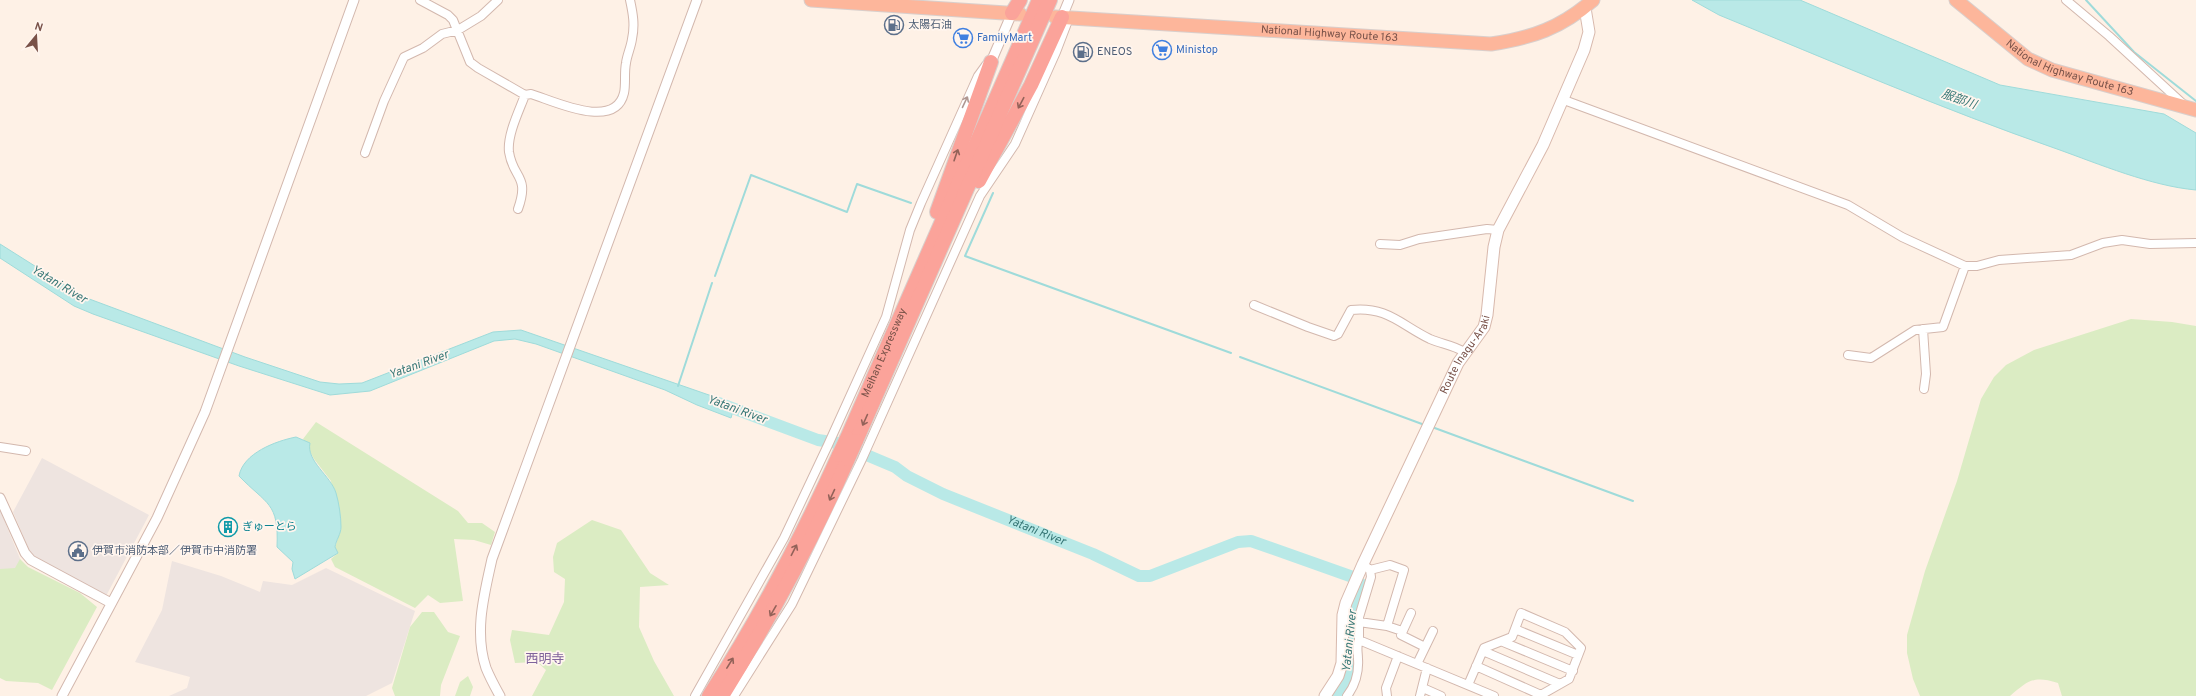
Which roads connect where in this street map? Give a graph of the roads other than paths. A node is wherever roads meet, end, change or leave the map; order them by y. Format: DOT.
graph roads {
  1 [pos="354,0"];
  2 [pos="420,0"];
  3 [pos="498,0"];
  4 [pos="630,0"];
  5 [pos="697,0"];
  6 [pos="811,0"];
  7 [pos="1039,0"];
  8 [pos="1050,0"];
  9 [pos="1069,0"];
  10 [pos="1956,0"];
  11 [pos="2066,0"];
  12 [pos="1589,4"];
  13 [pos="1017,7"];
  14 [pos="1062,17"];
  15 [pos="458,30"];
  16 [pos="991,62"];
  17 [pos="525,95"];
  18 [pos="1564,100"];
  19 [pos="2191,109"];
  20 [pos="365,153"];
  21 [pos="518,208"];
  22 [pos="1498,230"];
  23 [pos="2196,243"];
  24 [pos="1380,244"];
  25 [pos="1965,266"];
  26 [pos="908,297"];
  27 [pos="1254,305"];
  28 [pos="907,327"];
  29 [pos="1923,328"];
  30 [pos="1464,352"];
  31 [pos="1848,355"];
  32 [pos="1924,390"];
  33 [pos="830,441"];
  34 [pos="0,446"];
  35 [pos="26,451"];
  36 [pos="854,451"];
  37 [pos="0,498"];
  38 [pos="1366,567"];
  39 [pos="111,603"];
  40 [pos="1410,613"];
  41 [pos="1359,622"];
  42 [pos="1388,626"];
  43 [pos="1515,629"];
  44 [pos="1402,631"];
  45 [pos="1433,631"];
  46 [pos="1359,640"];
  47 [pos="1503,642"];
  48 [pos="1425,647"];
  49 [pos="1483,651"];
  50 [pos="1578,655"];
  51 [pos="1398,656"];
  52 [pos="1417,664"];
  53 [pos="1476,666"];
  54 [pos="1427,668"];
  55 [pos="1572,671"];
  56 [pos="1560,684"];
  57 [pos="1468,685"];
  58 [pos="1421,692"];
  59 [pos="62,696"];
  60 [pos="500,696"];
  61 [pos="695,696"];
  62 [pos="709,696"];
  63 [pos="722,696"];
  64 [pos="734,696"];
  65 [pos="1325,696"];
  66 [pos="1347,696"];
  67 [pos="1388,696"];
  68 [pos="1441,696"];
  69 [pos="1494,696"];
  70 [pos="1540,696"];
  1 -- 39 [label="street"];
  2 -- 15 [label="street"];
  3 -- 15 [label="street"];
  4 -- 17 [label="street"];
  5 -- 60 [label="street"];
  6 -- 13 [label="highway"];
  7 -- 26 [label="highway, Meihan Expressway"];
  8 -- 28 [label="highway, Meihan Expressway"];
  9 -- 14 [label="street"];
  10 -- 19 [label="highway, National Highway Route 163"];
  11 -- 19 [label="street"];
  12 -- 14 [label="highway, National Highway Route 163"];
  12 -- 18 [label="main road, Route Inagu-Araki"];
  13 -- 16 [label="street"];
  14 -- 28 [label="highway, one-way"];
  14 -- 36 [label="street"];
  15 -- 17 [label="street"];
  15 -- 20 [label="street"];
  26 -- 16 [label="highway, one-way"];
  33 -- 16 [label="street, one-way"];
  17 -- 21 [label="street"];
  18 -- 22 [label="main road, Route Inagu-Araki"];
  18 -- 25 [label="street"];
  22 -- 24 [label="street"];
  22 -- 30 [label="main road, Route Inagu-Araki"];
  23 -- 25 [label="street"];
  25 -- 29 [label="street"];
  26 -- 36 [label="highway, Meihan Expressway"];
  27 -- 30 [label="street"];
  28 -- 36 [label="highway, Meihan Expressway, one-way"];
  29 -- 31 [label="street"];
  29 -- 32 [label="street"];
  30 -- 38 [label="main road, Route Inagu-Araki"];
  33 -- 36 [label="street"];
  33 -- 61 [label="street"];
  34 -- 35 [label="street"];
  62 -- 36 [label="highway, Meihan Expressway, one-way"];
  36 -- 63 [label="highway, Meihan Expressway, one-way"];
  36 -- 64 [label="street"];
  37 -- 39 [label="street"];
  38 -- 41 [label="street"];
  38 -- 42 [label="street"];
  38 -- 65 [label="main road, Route Inagu-Araki"];
  39 -- 59 [label="street"];
  40 -- 44 [label="street"];
  41 -- 42 [label="street"];
  41 -- 46 [label="street"];
  42 -- 44 [label="street"];
  43 -- 47 [label="street"];
  43 -- 50 [label="street"];
  43 -- 50 [label="street"];
  44 -- 48 [label="street"];
  45 -- 48 [label="street"];
  46 -- 51 [label="street"];
  46 -- 66 [label="street"];
  47 -- 49 [label="street"];
  47 -- 55 [label="street"];
  48 -- 52 [label="street"];
  49 -- 53 [label="street"];
  49 -- 56 [label="street"];
  50 -- 55 [label="street"];
  51 -- 52 [label="street"];
  51 -- 67 [label="street"];
  52 -- 54 [label="street"];
  53 -- 57 [label="street"];
  53 -- 70 [label="street"];
  54 -- 57 [label="street"];
  54 -- 58 [label="street"];
  55 -- 56 [label="street"];
  56 -- 70 [label="street"];
  57 -- 69 [label="street"];
  58 -- 68 [label="street"];
}
